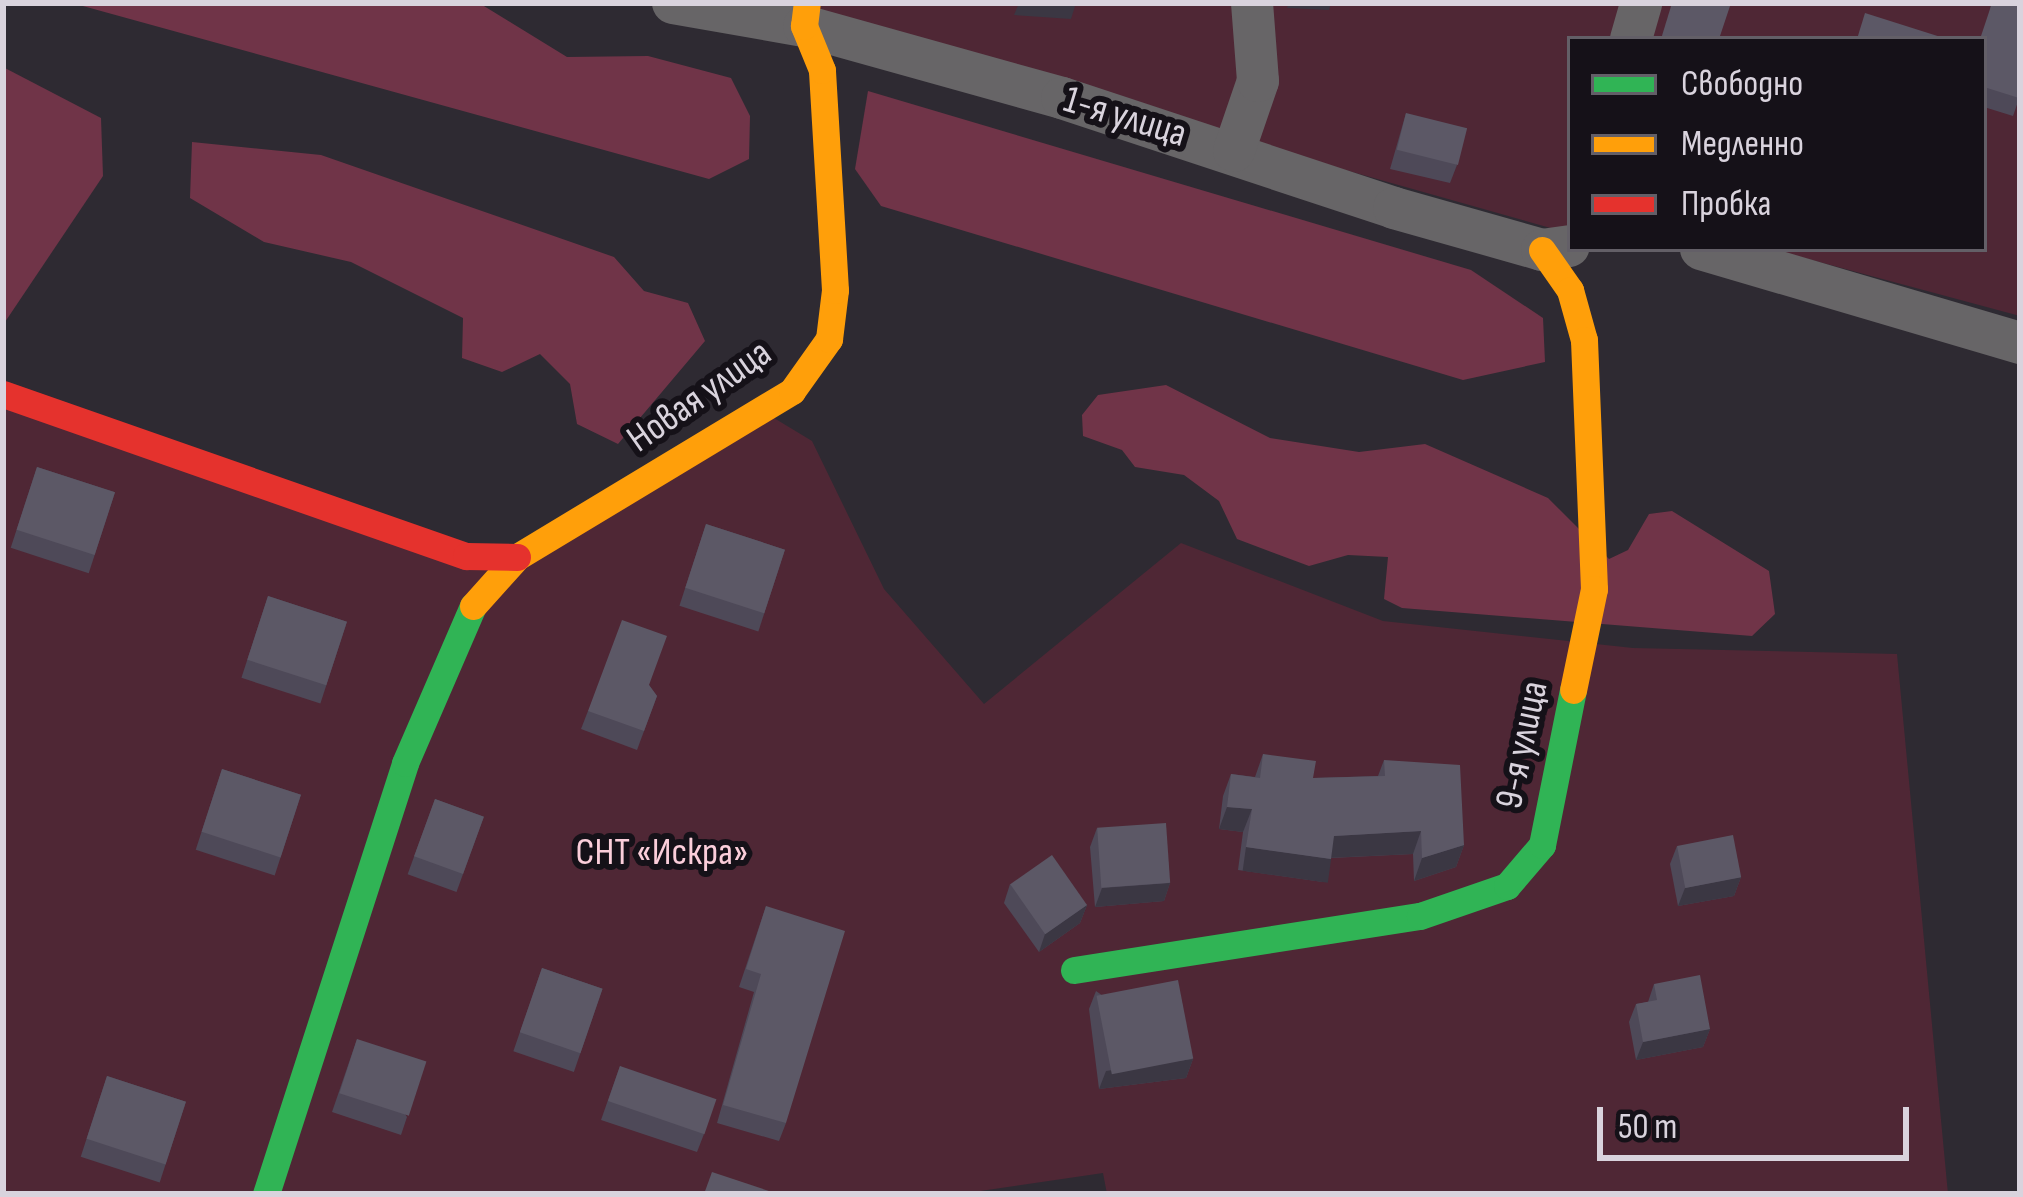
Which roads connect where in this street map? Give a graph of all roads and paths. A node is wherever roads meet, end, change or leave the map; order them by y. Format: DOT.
graph roads {
  1 [pos="674,3"];
  2 [pos="1252,3"];
  3 [pos="1641,3"];
  4 [pos="805,15"];
  5 [pos="1632,36"];
  6 [pos="1234,152"];
  7 [pos="1556,248"];
  8 [pos="1712,252"];
  9 [pos="2018,334"];
  10 [pos="3,394"];
  11 [pos="517,557"];
  12 [pos="1074,970"];
  13 [pos="266,1194"];
  1 -- 4 [label="street, 1-я улица"];
  2 -- 6 [label="street"];
  3 -- 5 [label="street"];
  4 -- 6 [label="street, 1-я улица"];
  4 -- 11 [label="street, Новая улица"];
  6 -- 7 [label="street, 1-я улица"];
  7 -- 12 [label="street, 9-я улица"];
  8 -- 9 [label="street"];
  10 -- 11 [label="street"];
  11 -- 13 [label="street, Новая улица"];
}
